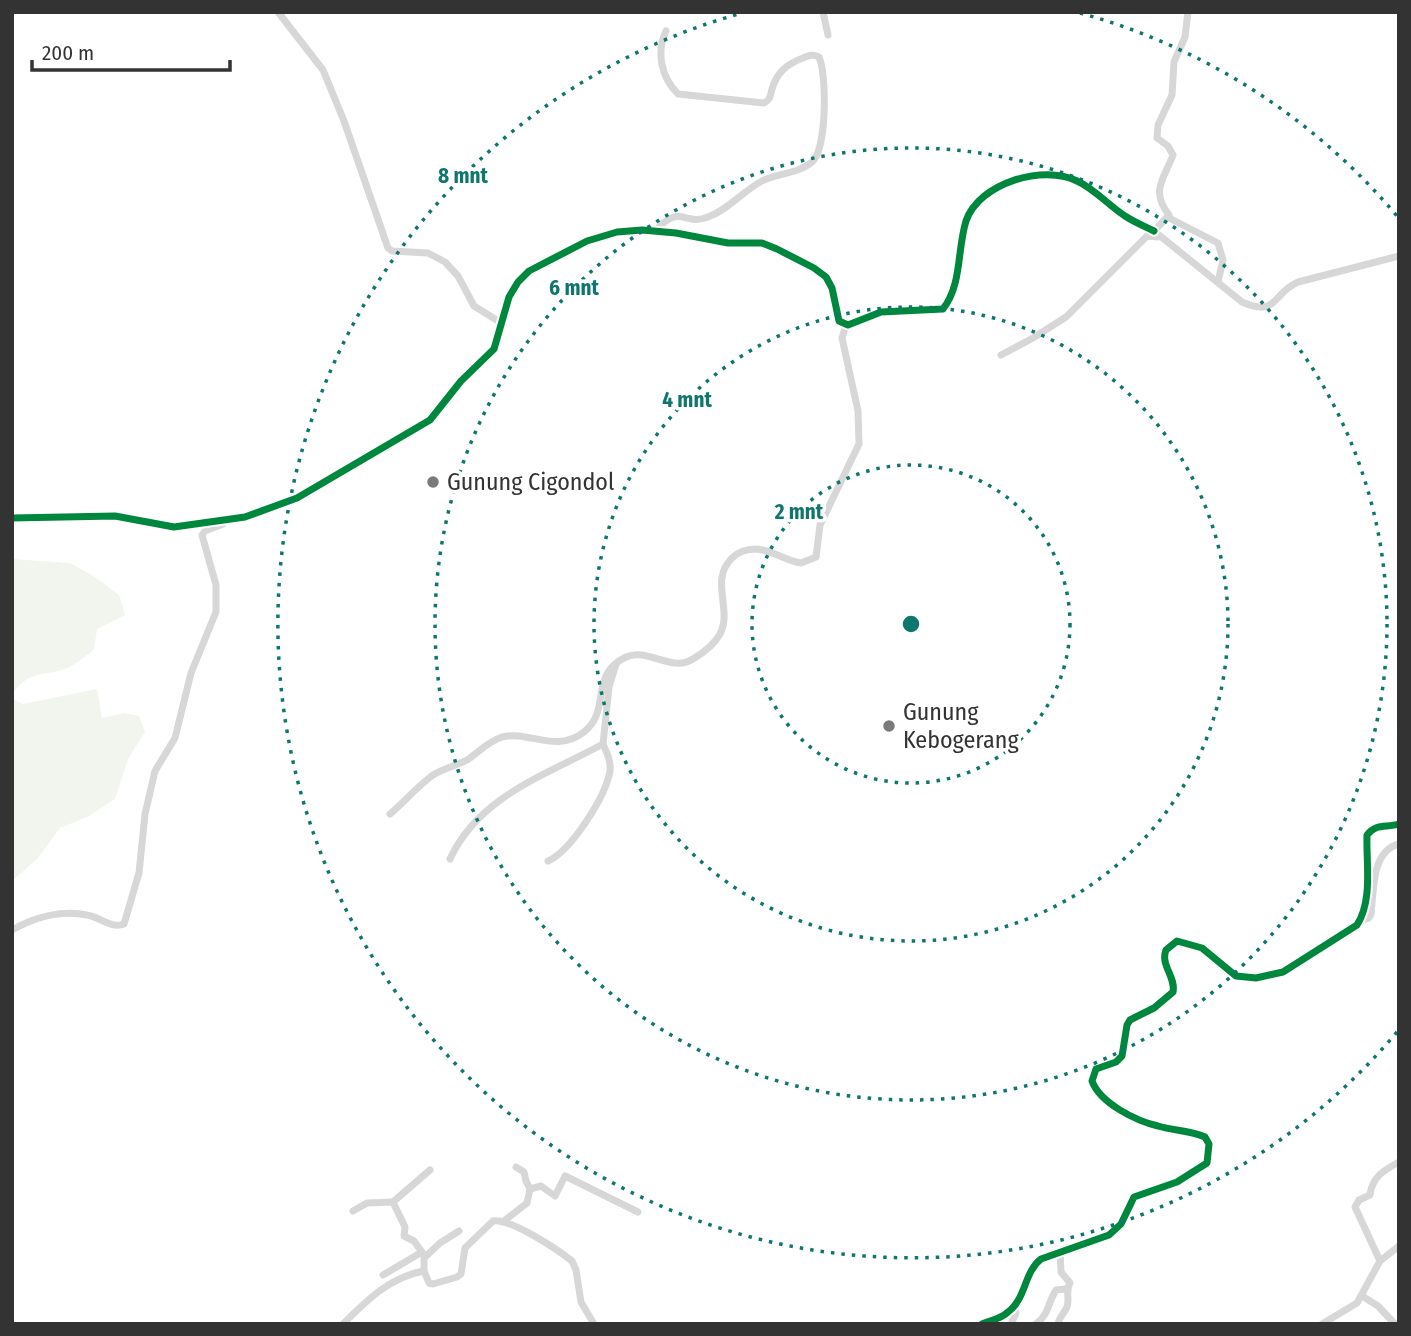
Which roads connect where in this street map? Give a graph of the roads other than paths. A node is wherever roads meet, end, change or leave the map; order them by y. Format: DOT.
graph roads {
  1 [pos="278,12"];
  2 [pos="822,12"];
  3 [pos="1188,12"];
  4 [pos="666,30"];
  5 [pos="828,36"];
  6 [pos="1169,218"];
  7 [pos="655,231"];
  8 [pos="1154,231"];
  9 [pos="1174,246"];
  10 [pos="1399,256"];
  11 [pos="1218,282"];
  12 [pos="503,324"];
  13 [pos="846,325"];
  14 [pos="1001,355"];
  15 [pos="12,518"];
  16 [pos="226,521"];
  17 [pos="617,664"];
  18 [pos="603,744"];
  19 [pos="390,814"];
  20 [pos="1399,824"];
  21 [pos="1399,844"];
  22 [pos="450,859"];
  23 [pos="548,861"];
  24 [pos="1360,921"];
  25 [pos="12,930"];
  26 [pos="1399,1162"];
  27 [pos="516,1167"];
  28 [pos="430,1170"];
  29 [pos="530,1189"];
  30 [pos="393,1202"];
  31 [pos="353,1211"];
  32 [pos="638,1212"];
  33 [pos="504,1221"];
  34 [pos="459,1231"];
  35 [pos="1399,1246"];
  36 [pos="1060,1252"];
  37 [pos="423,1255"];
  38 [pos="1380,1261"];
  39 [pos="424,1270"];
  40 [pos="383,1275"];
  41 [pos="1066,1289"];
  42 [pos="1362,1296"];
  43 [pos="1014,1307"];
  44 [pos="343,1324"];
  45 [pos="594,1324"];
  46 [pos="982,1324"];
  47 [pos="1011,1324"];
  48 [pos="1036,1324"];
  49 [pos="1058,1324"];
  50 [pos="1322,1324"];
  51 [pos="1395,1324"];
  1 -- 12 [label="street"];
  2 -- 5 [label="street"];
  3 -- 6 [label="street"];
  4 -- 7 [label="street"];
  6 -- 8 [label="street"];
  6 -- 11 [label="street"];
  7 -- 12 [label="street"];
  7 -- 13 [label="street"];
  8 -- 9 [label="street"];
  8 -- 13 [label="street"];
  9 -- 11 [label="street"];
  9 -- 14 [label="street"];
  10 -- 11 [label="street"];
  12 -- 16 [label="street"];
  13 -- 17 [label="street"];
  15 -- 16 [label="street"];
  16 -- 25 [label="street"];
  17 -- 18 [label="street"];
  17 -- 19 [label="street"];
  18 -- 22 [label="street"];
  18 -- 23 [label="street"];
  20 -- 24 [label="street"];
  21 -- 24 [label="street"];
  24 -- 36 [label="street"];
  26 -- 38 [label="street"];
  27 -- 29 [label="street"];
  28 -- 30 [label="street"];
  29 -- 32 [label="street"];
  29 -- 33 [label="street"];
  30 -- 31 [label="street"];
  30 -- 37 [label="street"];
  33 -- 39 [label="street"];
  33 -- 45 [label="street"];
  34 -- 37 [label="street"];
  35 -- 38 [label="street"];
  36 -- 41 [label="street"];
  36 -- 43 [label="street"];
  37 -- 39 [label="street"];
  37 -- 40 [label="street"];
  38 -- 42 [label="street"];
  39 -- 44 [label="street"];
  41 -- 48 [label="street"];
  41 -- 49 [label="street"];
  42 -- 50 [label="street"];
  42 -- 51 [label="street"];
  43 -- 46 [label="street"];
  43 -- 47 [label="street"];
}
